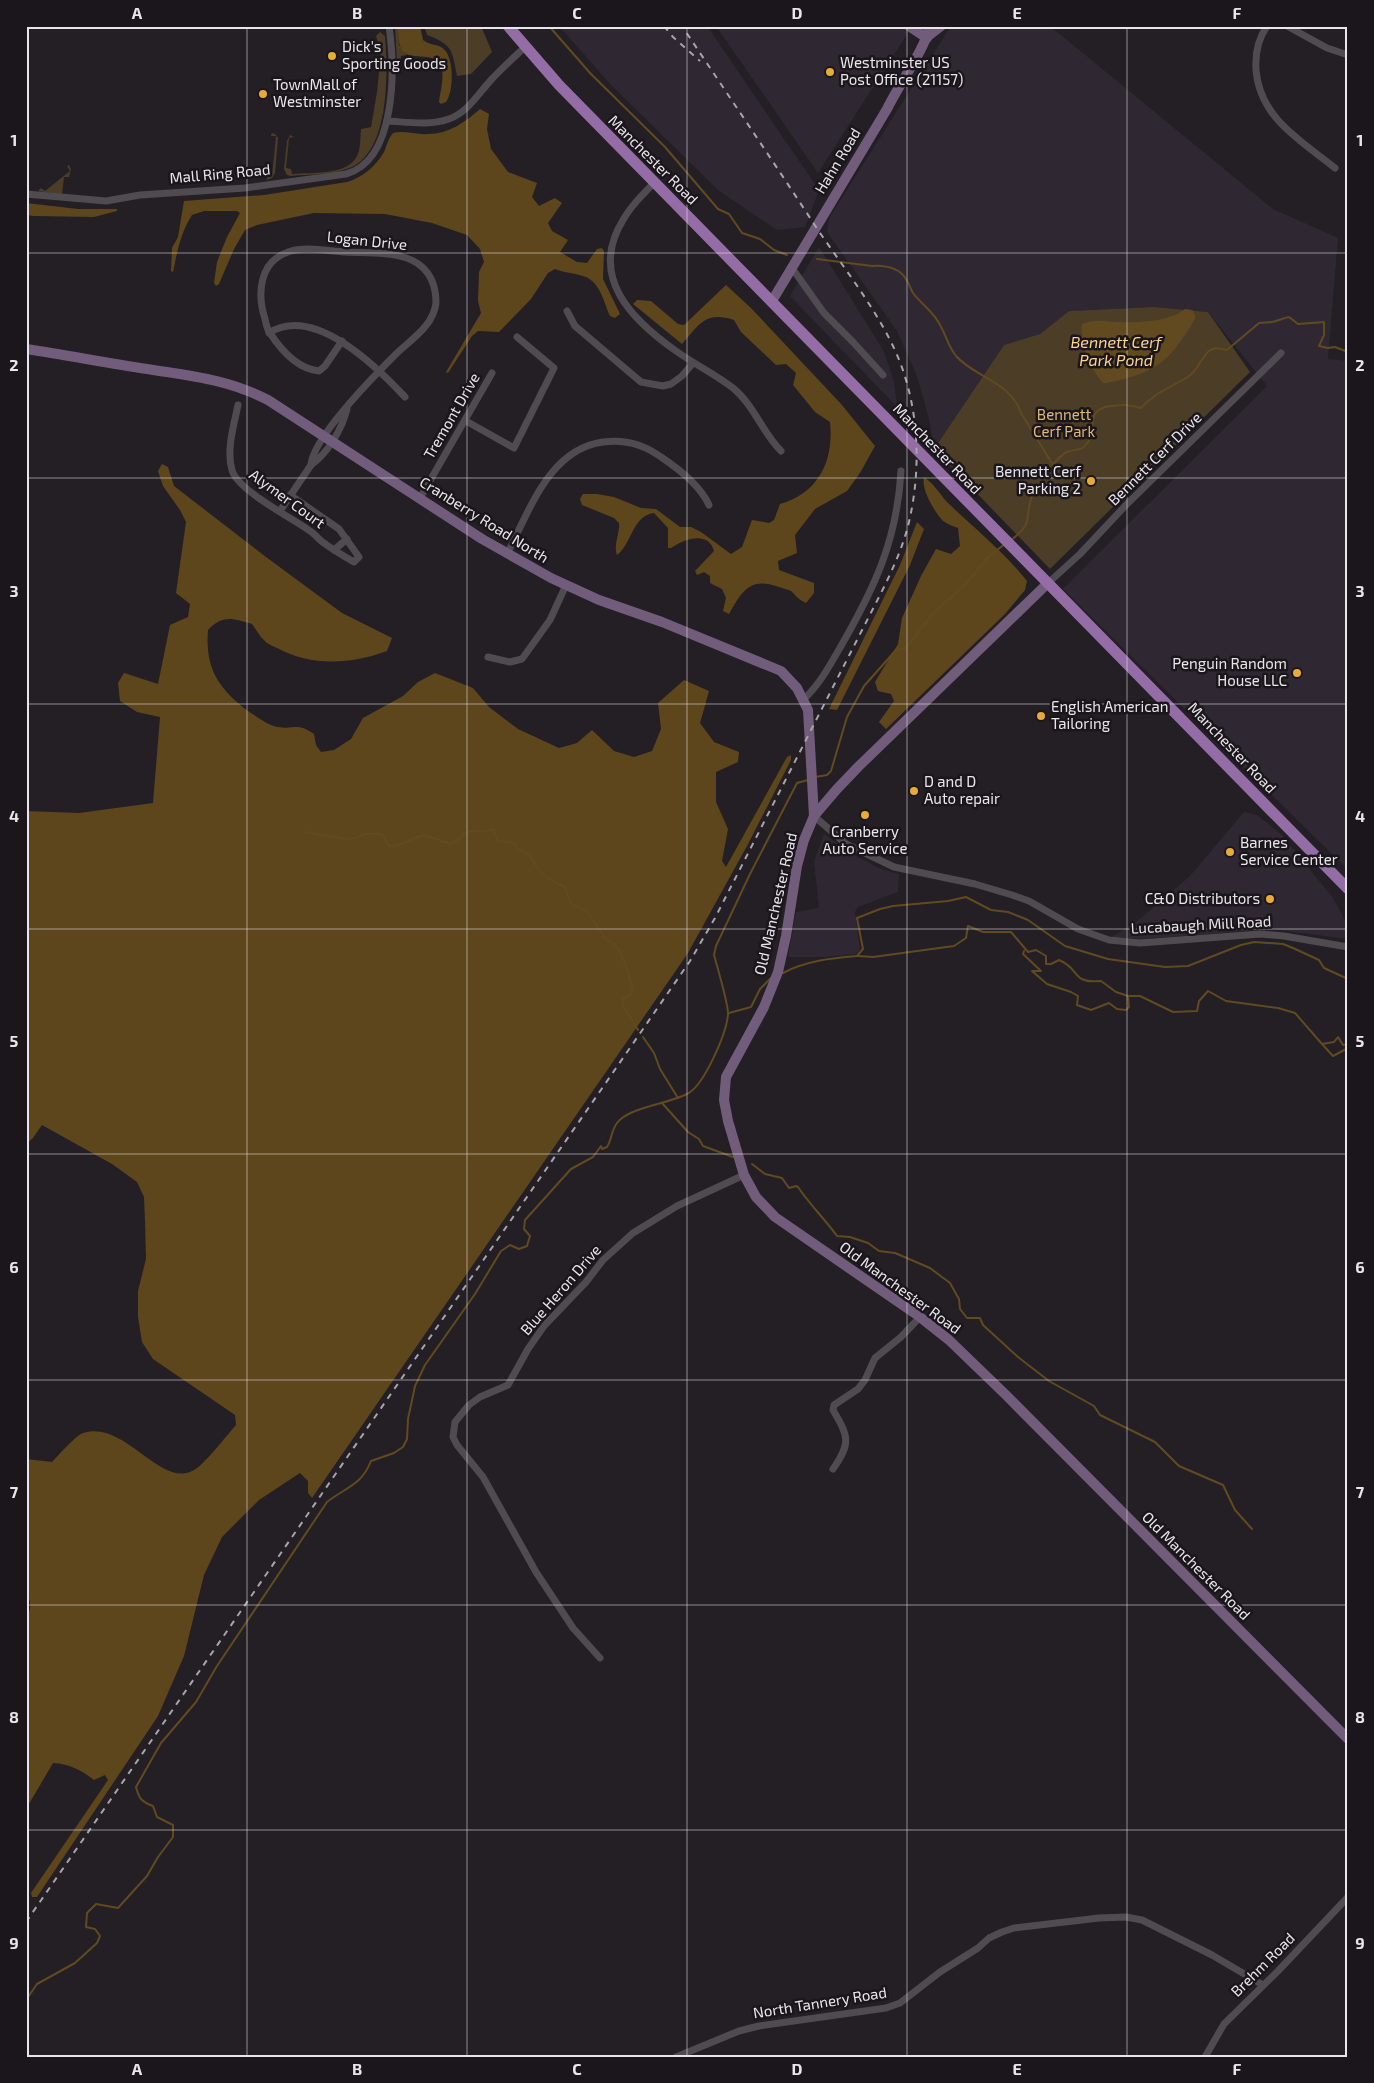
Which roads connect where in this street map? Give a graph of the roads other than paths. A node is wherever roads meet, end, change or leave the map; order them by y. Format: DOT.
graph roads {
  1 [pos="389,26"];
  2 [pos="508,26"];
  3 [pos="908,26"];
  4 [pos="941,26"];
  5 [pos="1267,26"];
  6 [pos="1287,26"];
  7 [pos="928,33"];
  8 [pos="525,47"];
  9 [pos="1348,55"];
  10 [pos="387,120"];
  11 [pos="1335,168"];
  12 [pos="655,182"];
  13 [pos="26,194"];
  14 [pos="792,268"];
  15 [pos="772,301"];
  16 [pos="567,311"];
  17 [pos="269,333"];
  18 [pos="517,337"];
  19 [pos="342,341"];
  20 [pos="26,349"];
  21 [pos="1281,353"];
  22 [pos="693,363"];
  23 [pos="380,370"];
  24 [pos="492,373"];
  25 [pos="882,375"];
  26 [pos="405,397"];
  27 [pos="238,405"];
  28 [pos="466,421"];
  29 [pos="328,439"];
  30 [pos="781,451"];
  31 [pos="901,471"];
  32 [pos="290,495"];
  33 [pos="420,498"];
  34 [pos="709,505"];
  35 [pos="280,511"];
  36 [pos="347,538"];
  37 [pos="334,550"];
  38 [pos="507,554"];
  39 [pos="1047,584"];
  40 [pos="566,586"];
  41 [pos="488,657"];
  42 [pos="804,699"];
  43 [pos="814,816"];
  44 [pos="1348,889"];
  45 [pos="1348,948"];
  46 [pos="744,1175"];
  47 [pos="920,1317"];
  48 [pos="833,1470"];
  49 [pos="600,1658"];
  50 [pos="1348,1739"];
  51 [pos="1348,1897"];
  52 [pos="1263,1985"];
  53 [pos="676,2057"];
  54 [pos="1205,2057"];
  1 -- 10 [label="street, Mall Ring Road"];
  2 -- 8 [label="main road, Manchester Road"];
  3 -- 7 [label="street"];
  4 -- 7 [label="street, Hahn Road"];
  5 -- 11 [label="street"];
  6 -- 9 [label="street"];
  7 -- 14 [label="street, Hahn Road"];
  8 -- 10 [label="street"];
  8 -- 12 [label="main road, Manchester Road"];
  10 -- 13 [label="street, Mall Ring Road"];
  12 -- 15 [label="main road, Manchester Road"];
  12 -- 22 [label="street"];
  14 -- 15 [label="street, Hahn Road"];
  14 -- 25 [label="street"];
  15 -- 39 [label="main road, Manchester Road"];
  16 -- 22 [label="street"];
  17 -- 19 [label="street"];
  17 -- 19 [label="street, Logan Drive"];
  17 -- 23 [label="street, Logan Drive"];
  18 -- 28 [label="street"];
  19 -- 23 [label="street"];
  20 -- 29 [label="street, Cranberry Road North"];
  21 -- 39 [label="street, Bennett Cerf Drive"];
  22 -- 30 [label="street"];
  23 -- 26 [label="street"];
  23 -- 29 [label="street, Logan Drive"];
  24 -- 28 [label="street, Tremont Drive"];
  27 -- 35 [label="street, Alymer Court"];
  28 -- 33 [label="street, Tremont Drive"];
  29 -- 32 [label="street, Logan Drive"];
  29 -- 33 [label="street, Cranberry Road North"];
  31 -- 42 [label="street"];
  32 -- 35 [label="street, Logan Drive"];
  32 -- 36 [label="street, Alymer Court"];
  33 -- 38 [label="street, Cranberry Road North"];
  34 -- 38 [label="street"];
  35 -- 37 [label="street, Alymer Court"];
  36 -- 37 [label="street"];
  36 -- 37 [label="street, Alymer Court"];
  38 -- 40 [label="street, Cranberry Road North"];
  39 -- 43 [label="street, Old Manchester Road"];
  39 -- 44 [label="main road, Manchester Road"];
  40 -- 41 [label="street"];
  40 -- 42 [label="street, Cranberry Road North"];
  42 -- 43 [label="street, Old Manchester Road"];
  43 -- 45 [label="street, Lucabaugh Mill Road"];
  43 -- 46 [label="street, Old Manchester Road"];
  46 -- 47 [label="street, Old Manchester Road"];
  46 -- 49 [label="street, Blue Heron Drive"];
  47 -- 48 [label="street"];
  47 -- 50 [label="street, Old Manchester Road"];
  51 -- 52 [label="street, Brehm Road"];
  52 -- 53 [label="street, North Tannery Road"];
  52 -- 54 [label="street, Brehm Road"];
}
